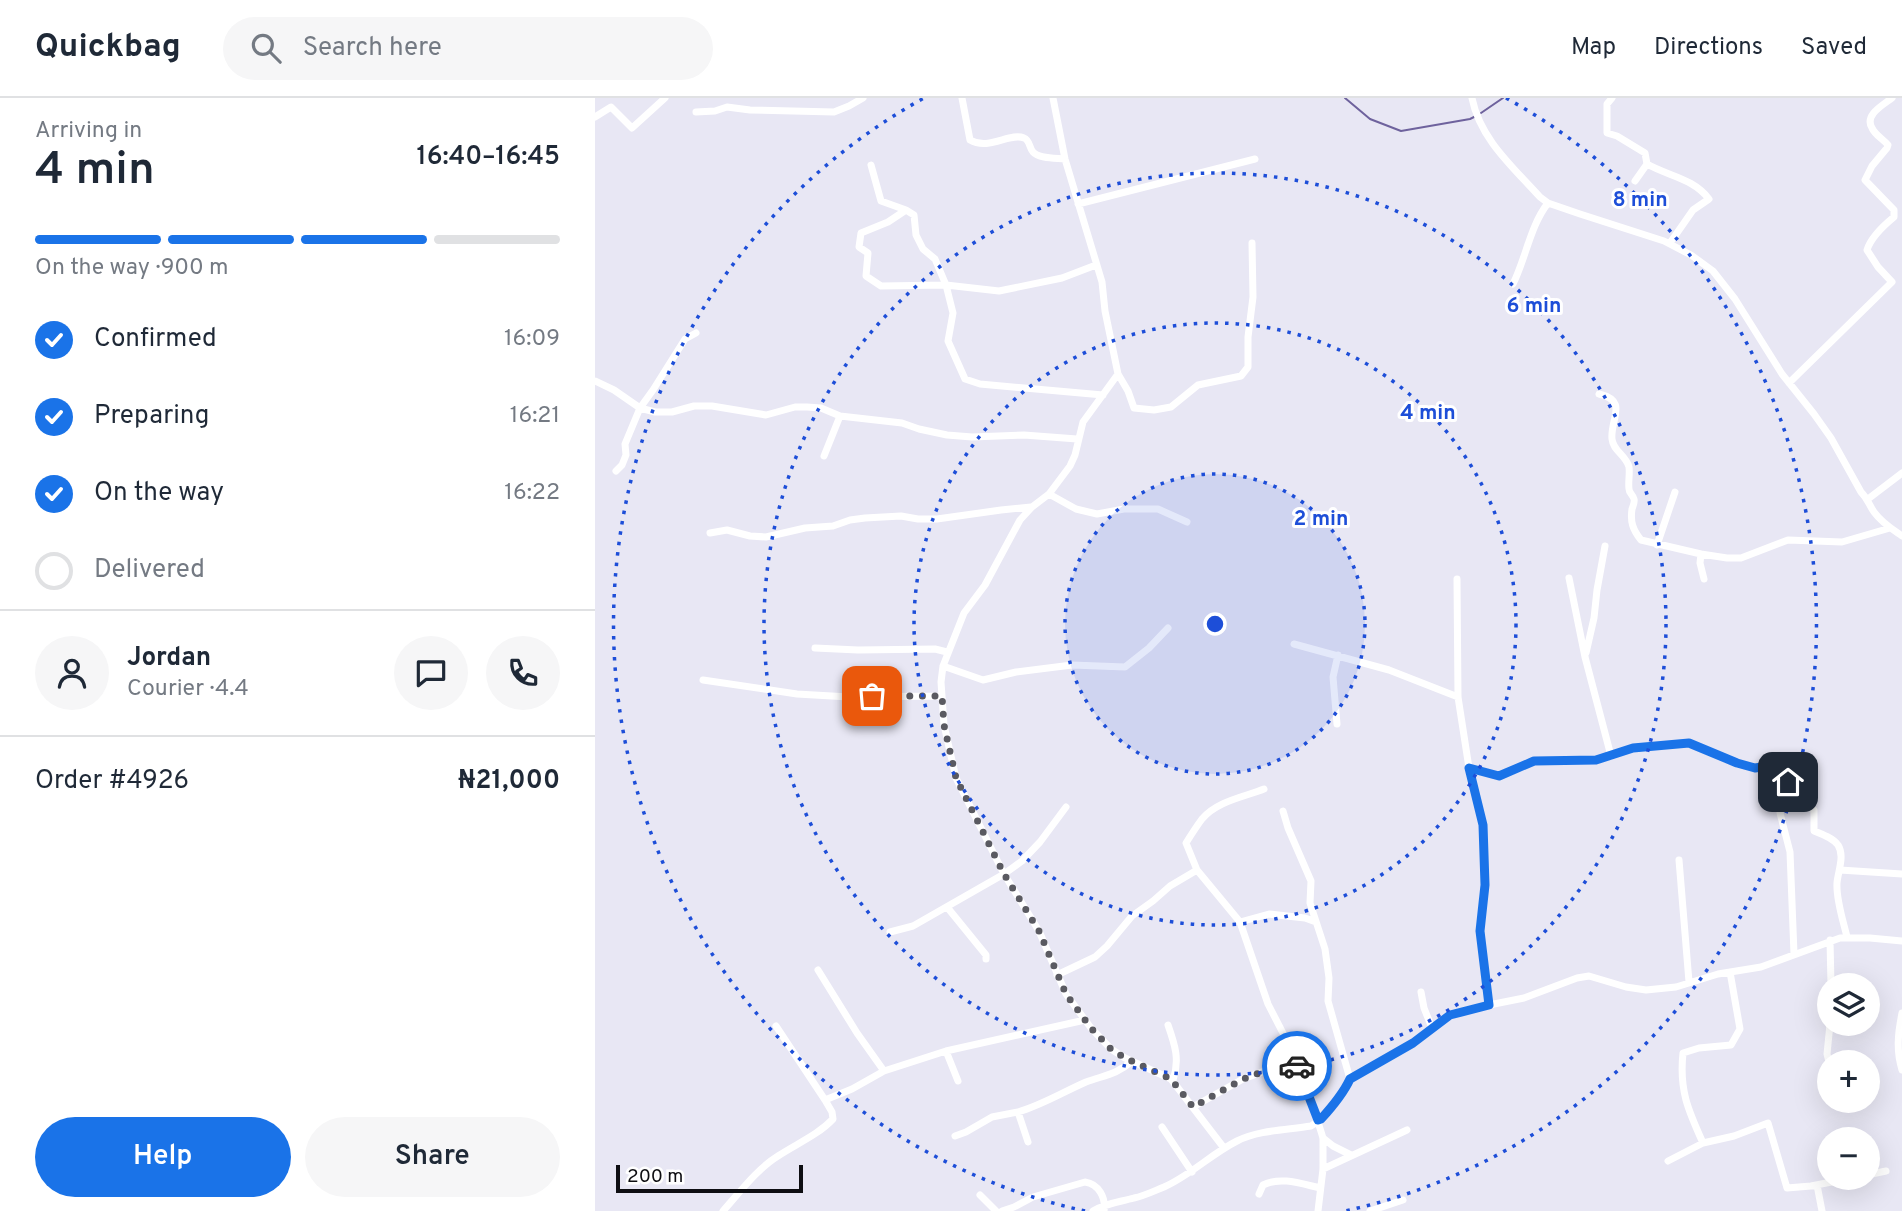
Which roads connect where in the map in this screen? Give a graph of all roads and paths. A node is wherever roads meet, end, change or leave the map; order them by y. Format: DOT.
graph roads {
  1 [pos="665,98"];
  2 [pos="863,98"];
  3 [pos="962,98"];
  4 [pos="1053,98"];
  5 [pos="1472,98"];
  6 [pos="1612,98"];
  7 [pos="1892,98"];
  8 [pos="696,112"];
  9 [pos="595,117"];
  10 [pos="1065,159"];
  11 [pos="1255,159"];
  12 [pos="1647,164"];
  13 [pos="871,165"];
  14 [pos="1635,181"];
  15 [pos="1548,203"];
  16 [pos="1078,205"];
  17 [pos="907,210"];
  18 [pos="1252,243"];
  19 [pos="1670,243"];
  20 [pos="1097,265"];
  21 [pos="1513,284"];
  22 [pos="946,285"];
  23 [pos="697,333"];
  24 [pos="1118,374"];
  25 [pos="595,381"];
  26 [pos="1789,383"];
  27 [pos="1599,394"];
  28 [pos="1103,396"];
  29 [pos="640,408"];
  30 [pos="840,416"];
  31 [pos="1077,439"];
  32 [pos="824,456"];
  33 [pos="616,471"];
  34 [pos="1902,473"];
  35 [pos="1675,492"];
  36 [pos="1049,494"];
  37 [pos="1868,499"];
  38 [pos="1032,507"];
  39 [pos="1187,522"];
  40 [pos="1890,528"];
  41 [pos="710,533"];
  42 [pos="1902,536"];
  43 [pos="1657,545"];
  44 [pos="1605,546"];
  45 [pos="1701,554"];
  46 [pos="1569,578"];
  47 [pos="1457,579"];
  48 [pos="1703,579"];
  49 [pos="1168,628"];
  50 [pos="1294,644"];
  51 [pos="815,648"];
  52 [pos="947,652"];
  53 [pos="1338,655"];
  54 [pos="1585,657"];
  55 [pos="943,666"];
  56 [pos="703,680"];
  57 [pos="942,696"];
  58 [pos="1458,697"];
  59 [pos="1337,724"];
  60 [pos="1611,756"];
  61 [pos="1469,768"];
  62 [pos="1788,782"];
  63 [pos="1264,789"];
  64 [pos="1066,807"];
  65 [pos="1283,811"];
  66 [pos="1679,860"];
  67 [pos="1197,870"];
  68 [pos="1840,870"];
  69 [pos="1004,874"];
  70 [pos="1902,874"];
  71 [pos="947,907"];
  72 [pos="1240,922"];
  73 [pos="1316,922"];
  74 [pos="890,932"];
  75 [pos="1847,937"];
  76 [pos="1830,940"];
  77 [pos="1902,941"];
  78 [pos="1794,954"];
  79 [pos="986,959"];
  80 [pos="818,970"];
  81 [pos="1730,972"];
  82 [pos="1831,973"];
  83 [pos="1058,975"];
  84 [pos="1689,982"];
  85 [pos="1421,992"];
  86 [pos="1489,1005"];
  87 [pos="1902,1013"];
  88 [pos="1085,1020"];
  89 [pos="1168,1025"];
  90 [pos="776,1026"];
  91 [pos="1432,1028"];
  92 [pos="946,1051"];
  93 [pos="1294,1060"];
  94 [pos="1132,1061"];
  95 [pos="1902,1070"];
  96 [pos="884,1071"];
  97 [pos="1350,1079"];
  98 [pos="1173,1080"];
  99 [pos="958,1081"];
  100 [pos="825,1100"];
  101 [pos="1193,1107"];
  102 [pos="1018,1112"];
  103 [pos="1318,1121"];
  104 [pos="1162,1127"];
  105 [pos="1407,1130"];
  106 [pos="955,1136"];
  107 [pos="1323,1138"];
  108 [pos="1028,1142"];
  109 [pos="1703,1143"];
  110 [pos="1224,1148"];
  111 [pos="1352,1155"];
  112 [pos="1668,1161"];
  113 [pos="1322,1169"];
  114 [pos="1886,1171"];
  115 [pos="1192,1172"];
  116 [pos="1880,1172"];
  117 [pos="1817,1185"];
  118 [pos="1320,1188"];
  119 [pos="1818,1190"];
  120 [pos="1259,1194"];
  121 [pos="980,1195"];
  122 [pos="1403,1200"];
  123 [pos="1105,1208"];
  124 [pos="1320,1210"];
  125 [pos="723,1211"];
  126 [pos="999,1211"];
  127 [pos="1093,1211"];
  128 [pos="1370,1211"];
  129 [pos="1822,1211"];
  1 -- 9 [label="street"];
  2 -- 8 [label="street"];
  3 -- 10 [label="street"];
  4 -- 10 [label="street"];
  5 -- 15 [label="street"];
  6 -- 12 [label="street"];
  7 -- 26 [label="street"];
  10 -- 16 [label="street"];
  11 -- 16 [label="street"];
  12 -- 14 [label="street"];
  12 -- 19 [label="street"];
  13 -- 17 [label="street"];
  15 -- 19 [label="street"];
  15 -- 21 [label="street"];
  16 -- 20 [label="street"];
  17 -- 22 [label="street"];
  17 -- 22 [label="street"];
  18 -- 24 [label="street"];
  19 -- 26 [label="street"];
  20 -- 22 [label="street"];
  20 -- 24 [label="street"];
  22 -- 28 [label="street"];
  23 -- 29 [label="street"];
  24 -- 28 [label="street"];
  25 -- 29 [label="street"];
  26 -- 37 [label="street"];
  27 -- 43 [label="street"];
  28 -- 31 [label="street"];
  29 -- 30 [label="street"];
  29 -- 33 [label="street"];
  30 -- 31 [label="street"];
  30 -- 32 [label="street"];
  31 -- 36 [label="street"];
  34 -- 37 [label="street"];
  35 -- 43 [label="street"];
  36 -- 38 [label="street"];
  36 -- 39 [label="street"];
  37 -- 40 [label="street"];
  38 -- 41 [label="street"];
  38 -- 52 [label="street"];
  40 -- 42 [label="street"];
  40 -- 45 [label="street"];
  43 -- 45 [label="street"];
  44 -- 54 [label="street"];
  45 -- 48 [label="street"];
  46 -- 54 [label="street"];
  47 -- 58 [label="street"];
  49 -- 55 [label="street"];
  50 -- 53 [label="street"];
  51 -- 52 [label="street"];
  52 -- 55 [label="street"];
  53 -- 58 [label="street"];
  53 -- 59 [label="street"];
  54 -- 60 [label="street"];
  55 -- 57 [label="street"];
  56 -- 57 [label="street"];
  57 -- 69 [label="street"];
  58 -- 61 [label="street"];
  60 -- 61 [label="street"];
  60 -- 62 [label="street"];
  61 -- 86 [label="street"];
  62 -- 68 [label="street"];
  62 -- 78 [label="street"];
  63 -- 67 [label="street"];
  64 -- 69 [label="street"];
  65 -- 73 [label="street"];
  66 -- 84 [label="street"];
  67 -- 72 [label="street"];
  67 -- 83 [label="street"];
  68 -- 70 [label="street"];
  68 -- 75 [label="street"];
  69 -- 71 [label="street"];
  69 -- 83 [label="street"];
  71 -- 74 [label="street"];
  71 -- 79 [label="street"];
  72 -- 73 [label="street"];
  72 -- 93 [label="street"];
  73 -- 97 [label="street"];
  75 -- 76 [label="street"];
  75 -- 77 [label="street"];
  76 -- 78 [label="street"];
  76 -- 82 [label="street"];
  78 -- 81 [label="street"];
  80 -- 96 [label="street"];
  81 -- 84 [label="street"];
  81 -- 109 [label="street"];
  83 -- 88 [label="street"];
  84 -- 86 [label="street"];
  85 -- 91 [label="street"];
  86 -- 91 [label="street"];
  87 -- 95 [label="street"];
  88 -- 92 [label="street"];
  88 -- 94 [label="street"];
  89 -- 98 [label="street"];
  90 -- 100 [label="street"];
  91 -- 97 [label="street"];
  92 -- 96 [label="street"];
  92 -- 99 [label="street"];
  93 -- 101 [label="street"];
  93 -- 103 [label="street"];
  94 -- 98 [label="street"];
  94 -- 102 [label="street"];
  96 -- 100 [label="street"];
  97 -- 103 [label="street"];
  98 -- 101 [label="street"];
  100 -- 125 [label="street"];
  101 -- 110 [label="street"];
  102 -- 106 [label="street"];
  102 -- 108 [label="street"];
  103 -- 107 [label="street"];
  103 -- 110 [label="street"];
  104 -- 115 [label="street"];
  105 -- 111 [label="street"];
  107 -- 111 [label="street"];
  107 -- 113 [label="street"];
  109 -- 112 [label="street"];
  109 -- 117 [label="street"];
  110 -- 115 [label="street"];
  111 -- 113 [label="street"];
  113 -- 118 [label="street"];
  114 -- 116 [label="street"];
  115 -- 123 [label="street"];
  118 -- 120 [label="street"];
  118 -- 124 [label="street"];
  119 -- 129 [label="street"];
  121 -- 126 [label="street"];
  122 -- 128 [label="street"];
  123 -- 126 [label="street"];
  123 -- 127 [label="street"];
}
